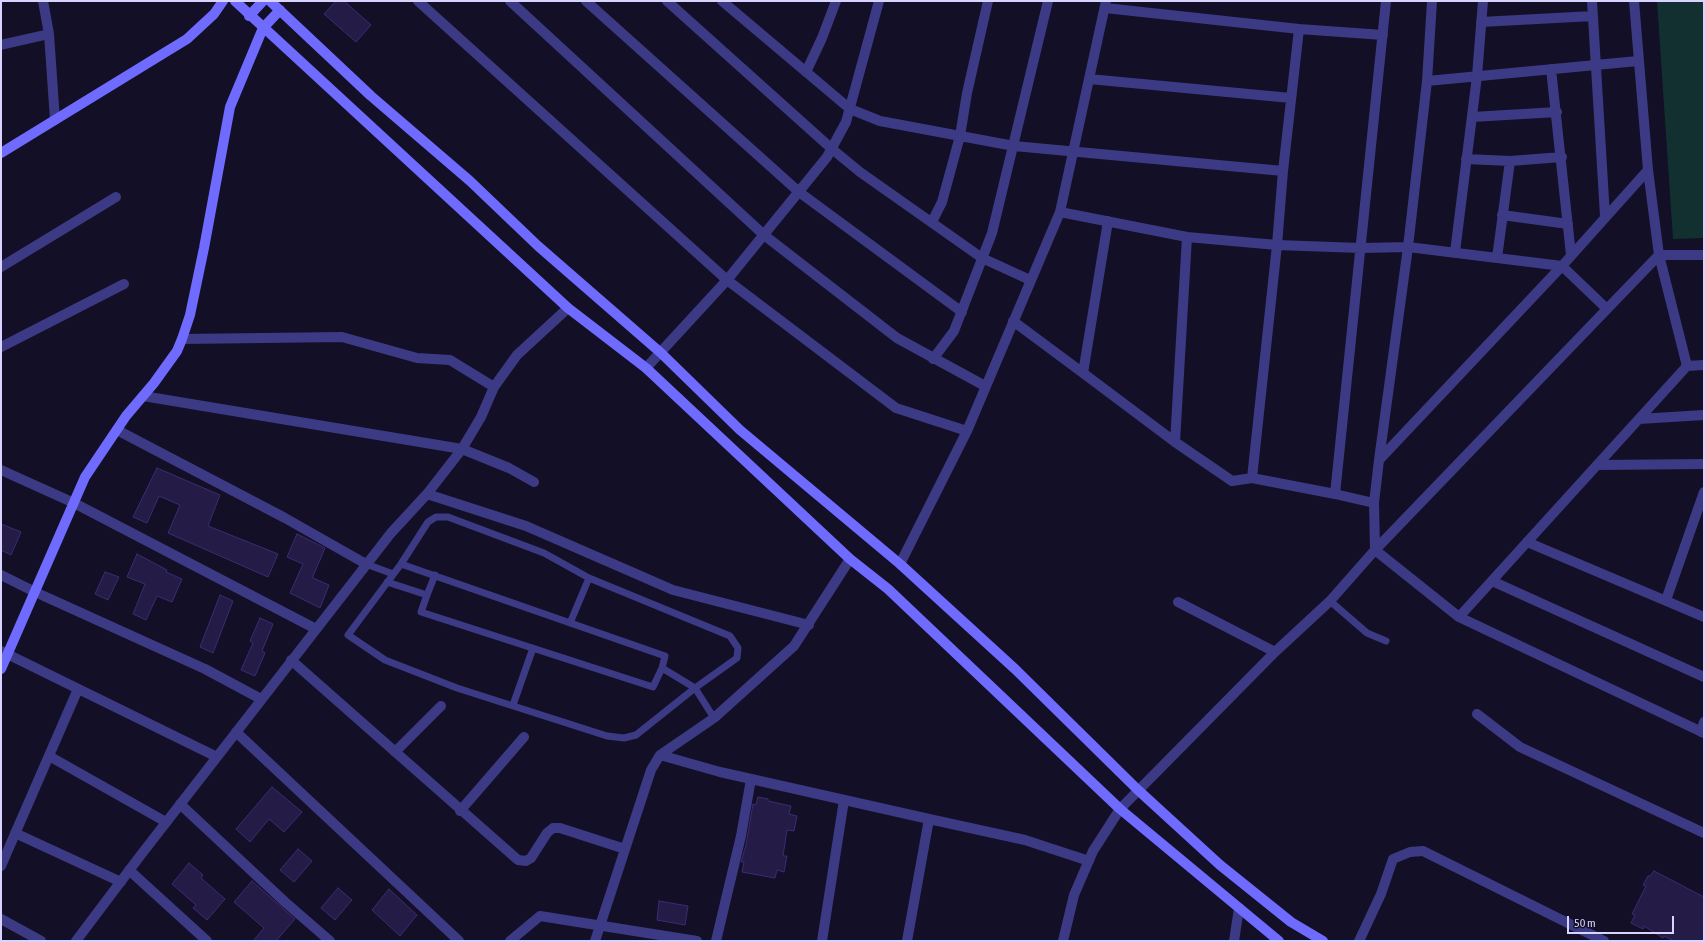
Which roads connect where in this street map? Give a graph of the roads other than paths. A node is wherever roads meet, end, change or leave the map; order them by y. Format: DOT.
graph roads {
  1 [pos="43,1"];
  2 [pos="223,1"];
  3 [pos="236,1"];
  4 [pos="264,1"];
  5 [pos="270,1"];
  6 [pos="418,1"];
  7 [pos="510,1"];
  8 [pos="586,1"];
  9 [pos="668,1"];
  10 [pos="722,1"];
  11 [pos="836,1"];
  12 [pos="879,1"];
  13 [pos="988,1"];
  14 [pos="1048,1"];
  15 [pos="1386,1"];
  16 [pos="1432,1"];
  17 [pos="1483,1"];
  18 [pos="1592,1"];
  19 [pos="1634,1"];
  20 [pos="1106,4"];
  21 [pos="280,10"];
  22 [pos="249,16"];
  23 [pos="1592,16"];
  24 [pos="1481,22"];
  25 [pos="263,28"];
  26 [pos="1299,29"];
  27 [pos="49,34"];
  28 [pos="1383,36"];
  29 [pos="1,45"];
  30 [pos="1638,61"];
  31 [pos="1595,65"];
  32 [pos="1551,69"];
  33 [pos="806,72"];
  34 [pos="1477,76"];
  35 [pos="1089,79"];
  36 [pos="1427,81"];
  37 [pos="1291,98"];
  38 [pos="850,109"];
  39 [pos="1557,112"];
  40 [pos="1472,117"];
  41 [pos="55,120"];
  42 [pos="960,136"];
  43 [pos="1014,146"];
  44 [pos="832,149"];
  45 [pos="1073,150"];
  46 [pos="1,153"];
  47 [pos="1562,157"];
  48 [pos="1466,159"];
  49 [pos="1510,161"];
  50 [pos="1648,170"];
  51 [pos="1283,172"];
  52 [pos="799,192"];
  53 [pos="116,197"];
  54 [pos="1060,212"];
  55 [pos="1502,215"];
  56 [pos="1605,216"];
  57 [pos="1108,221"];
  58 [pos="932,222"];
  59 [pos="1568,224"];
  60 [pos="764,235"];
  61 [pos="1187,237"];
  62 [pos="1277,245"];
  63 [pos="1408,247"];
  64 [pos="1361,248"];
  65 [pos="1455,252"];
  66 [pos="1571,255"];
  67 [pos="1659,255"];
  68 [pos="1704,255"];
  69 [pos="982,258"];
  70 [pos="1497,258"];
  71 [pos="1562,266"];
  72 [pos="1,267"];
  73 [pos="727,280"];
  74 [pos="1030,280"];
  75 [pos="124,284"];
  76 [pos="568,308"];
  77 [pos="1607,309"];
  78 [pos="962,312"];
  79 [pos="1013,321"];
  80 [pos="182,339"];
  81 [pos="1,347"];
  82 [pos="661,353"];
  83 [pos="933,359"];
  84 [pos="1704,365"];
  85 [pos="1686,366"];
  86 [pos="646,368"];
  87 [pos="1083,373"];
  88 [pos="985,386"];
  89 [pos="494,387"];
  90 [pos="143,396"];
  91 [pos="1704,415"];
  92 [pos="1639,419"];
  93 [pos="117,430"];
  94 [pos="967,431"];
  95 [pos="1175,442"];
  96 [pos="462,449"];
  97 [pos="1379,460"];
  98 [pos="1704,464"];
  99 [pos="1597,465"];
  100 [pos="1,470"];
  101 [pos="1252,478"];
  102 [pos="534,482"];
  103 [pos="1704,492"];
  104 [pos="427,494"];
  105 [pos="1335,494"];
  106 [pos="74,503"];
  107 [pos="1374,503"];
  108 [pos="1527,542"];
  109 [pos="1375,550"];
  110 [pos="850,559"];
  111 [pos="366,564"];
  112 [pos="401,564"];
  113 [pos="900,564"];
  114 [pos="393,574"];
  115 [pos="1,575"];
  116 [pos="435,575"];
  117 [pos="589,578"];
  118 [pos="1492,580"];
  119 [pos="387,582"];
  120 [pos="35,592"];
  121 [pos="427,595"];
  122 [pos="1666,600"];
  123 [pos="1330,601"];
  124 [pos="1178,602"];
  125 [pos="1459,617"];
  126 [pos="1704,617"];
  127 [pos="570,623"];
  128 [pos="808,625"];
  129 [pos="316,629"];
  130 [pos="1386,641"];
  131 [pos="533,648"];
  132 [pos="1275,652"];
  133 [pos="4,653"];
  134 [pos="291,660"];
  135 [pos="662,668"];
  136 [pos="1,669"];
  137 [pos="1704,677"];
  138 [pos="695,688"];
  139 [pos="78,689"];
  140 [pos="261,699"];
  141 [pos="513,705"];
  142 [pos="441,706"];
  143 [pos="1476,714"];
  144 [pos="714,718"];
  145 [pos="1703,729"];
  146 [pos="236,732"];
  147 [pos="524,737"];
  148 [pos="395,752"];
  149 [pos="660,755"];
  150 [pos="49,756"];
  151 [pos="217,757"];
  152 [pos="751,779"];
  153 [pos="1138,790"];
  154 [pos="844,800"];
  155 [pos="180,804"];
  156 [pos="1120,809"];
  157 [pos="460,811"];
  158 [pos="929,819"];
  159 [pos="166,822"];
  160 [pos="15,833"];
  161 [pos="1704,833"];
  162 [pos="625,849"];
  163 [pos="1089,861"];
  164 [pos="1,866"];
  165 [pos="129,870"];
  166 [pos="120,882"];
  167 [pos="1239,908"];
  168 [pos="1,919"];
  169 [pos="600,925"];
  170 [pos="673,939"];
  171 [pos="41,941"];
  172 [pos="77,941"];
  173 [pos="208,941"];
  174 [pos="330,941"];
  175 [pos="459,941"];
  176 [pos="510,941"];
  177 [pos="595,941"];
  178 [pos="697,941"];
  179 [pos="716,941"];
  180 [pos="822,941"];
  181 [pos="907,941"];
  182 [pos="1063,941"];
  183 [pos="1234,941"];
  184 [pos="1279,941"];
  185 [pos="1323,941"];
  186 [pos="1360,941"];
  187 [pos="1604,941"];
  1 -- 27 [label="street"];
  2 -- 41 [label="street"];
  3 -- 22 [label="street"];
  4 -- 22 [label="street"];
  5 -- 21 [label="street"];
  6 -- 73 [label="street"];
  7 -- 60 [label="street"];
  8 -- 52 [label="street"];
  9 -- 44 [label="street"];
  10 -- 33 [label="street"];
  11 -- 33 [label="street"];
  12 -- 38 [label="street"];
  13 -- 42 [label="street"];
  14 -- 43 [label="street"];
  15 -- 28 [label="street"];
  16 -- 36 [label="street"];
  17 -- 24 [label="street"];
  18 -- 23 [label="street"];
  19 -- 30 [label="street"];
  20 -- 26 [label="street"];
  20 -- 35 [label="street"];
  21 -- 25 [label="street"];
  21 -- 82 [label="street"];
  22 -- 25 [label="street"];
  23 -- 24 [label="street"];
  23 -- 31 [label="street"];
  24 -- 34 [label="street"];
  25 -- 76 [label="street"];
  25 -- 80 [label="street"];
  26 -- 28 [label="street"];
  26 -- 37 [label="street"];
  27 -- 29 [label="street"];
  27 -- 41 [label="street"];
  28 -- 64 [label="street"];
  30 -- 31 [label="street"];
  30 -- 50 [label="street"];
  31 -- 32 [label="street"];
  31 -- 56 [label="street"];
  32 -- 34 [label="street"];
  32 -- 39 [label="street"];
  33 -- 38 [label="street"];
  34 -- 36 [label="street"];
  34 -- 40 [label="street"];
  35 -- 37 [label="street"];
  35 -- 45 [label="street"];
  36 -- 63 [label="street"];
  37 -- 51 [label="street"];
  38 -- 42 [label="street"];
  38 -- 44 [label="street"];
  39 -- 40 [label="street"];
  39 -- 47 [label="street"];
  40 -- 48 [label="street"];
  41 -- 46 [label="street"];
  42 -- 43 [label="street"];
  42 -- 58 [label="street"];
  43 -- 45 [label="street"];
  43 -- 69 [label="street"];
  44 -- 52 [label="street"];
  44 -- 58 [label="street"];
  45 -- 51 [label="street"];
  45 -- 54 [label="street"];
  47 -- 49 [label="street"];
  47 -- 59 [label="street"];
  48 -- 49 [label="street"];
  48 -- 65 [label="street"];
  49 -- 55 [label="street"];
  50 -- 56 [label="street"];
  50 -- 67 [label="street"];
  51 -- 62 [label="street"];
  52 -- 60 [label="street"];
  52 -- 78 [label="street"];
  53 -- 72 [label="street"];
  54 -- 57 [label="street"];
  54 -- 74 [label="street"];
  55 -- 59 [label="street"];
  55 -- 70 [label="street"];
  56 -- 66 [label="street"];
  57 -- 61 [label="street"];
  57 -- 87 [label="street"];
  58 -- 69 [label="street"];
  59 -- 66 [label="street"];
  60 -- 73 [label="street"];
  60 -- 83 [label="street"];
  61 -- 62 [label="street"];
  61 -- 95 [label="street"];
  62 -- 64 [label="street"];
  62 -- 101 [label="street"];
  63 -- 64 [label="street"];
  63 -- 65 [label="street"];
  63 -- 97 [label="street"];
  64 -- 105 [label="street"];
  65 -- 70 [label="street"];
  66 -- 71 [label="street"];
  67 -- 68 [label="street"];
  67 -- 77 [label="street"];
  67 -- 85 [label="street"];
  69 -- 74 [label="street"];
  69 -- 78 [label="street"];
  70 -- 71 [label="street"];
  71 -- 77 [label="street"];
  71 -- 97 [label="street"];
  73 -- 82 [label="street"];
  73 -- 94 [label="street"];
  74 -- 79 [label="street"];
  75 -- 81 [label="street"];
  76 -- 86 [label="street"];
  76 -- 89 [label="street"];
  77 -- 109 [label="street"];
  78 -- 83 [label="street"];
  79 -- 87 [label="street"];
  79 -- 88 [label="street"];
  80 -- 89 [label="street"];
  80 -- 90 [label="street"];
  82 -- 86 [label="street"];
  82 -- 113 [label="street"];
  83 -- 88 [label="street"];
  84 -- 85 [label="street"];
  85 -- 92 [label="street"];
  86 -- 110 [label="street"];
  87 -- 95 [label="street"];
  88 -- 94 [label="street"];
  89 -- 96 [label="street"];
  90 -- 93 [label="street"];
  90 -- 96 [label="street"];
  91 -- 92 [label="street"];
  92 -- 99 [label="street"];
  93 -- 106 [label="street"];
  93 -- 111 [label="street"];
  94 -- 113 [label="street"];
  95 -- 101 [label="street"];
  96 -- 102 [label="street"];
  96 -- 104 [label="street"];
  97 -- 107 [label="street"];
  98 -- 99 [label="street"];
  99 -- 108 [label="street"];
  100 -- 106 [label="street"];
  101 -- 105 [label="street"];
  103 -- 122 [label="street"];
  104 -- 111 [label="street"];
  104 -- 128 [label="street"];
  105 -- 107 [label="street"];
  106 -- 120 [label="street"];
  106 -- 129 [label="street"];
  107 -- 109 [label="street"];
  108 -- 118 [label="street"];
  108 -- 122 [label="street"];
  109 -- 123 [label="street"];
  109 -- 125 [label="street"];
  110 -- 128 [label="street"];
  110 -- 156 [label="street"];
  111 -- 114 [label="lane"];
  111 -- 129 [label="street"];
  112 -- 114 [label="lane"];
  112 -- 116 [label="lane"];
  112 -- 117 [label="lane"];
  113 -- 153 [label="street"];
  114 -- 119 [label="lane"];
  115 -- 120 [label="street"];
  116 -- 121 [label="lane"];
  116 -- 127 [label="lane"];
  117 -- 127 [label="lane"];
  117 -- 138 [label="lane"];
  118 -- 125 [label="street"];
  118 -- 137 [label="street"];
  119 -- 121 [label="lane"];
  119 -- 141 [label="lane"];
  120 -- 133 [label="street"];
  120 -- 140 [label="street"];
  121 -- 131 [label="lane"];
  122 -- 126 [label="street"];
  123 -- 130 [label="lane"];
  123 -- 132 [label="street"];
  124 -- 132 [label="street"];
  125 -- 145 [label="street"];
  127 -- 135 [label="lane"];
  128 -- 144 [label="street"];
  129 -- 134 [label="street"];
  131 -- 135 [label="lane"];
  131 -- 141 [label="lane"];
  132 -- 153 [label="street"];
  133 -- 136 [label="street"];
  133 -- 139 [label="street"];
  134 -- 140 [label="street"];
  134 -- 148 [label="street"];
  135 -- 138 [label="lane"];
  138 -- 141 [label="lane"];
  138 -- 144 [label="lane"];
  139 -- 150 [label="street"];
  139 -- 151 [label="street"];
  140 -- 146 [label="street"];
  142 -- 148 [label="street"];
  143 -- 161 [label="street"];
  144 -- 149 [label="street"];
  146 -- 151 [label="street"];
  146 -- 175 [label="street"];
  147 -- 157 [label="street"];
  148 -- 157 [label="street"];
  149 -- 152 [label="street"];
  149 -- 162 [label="street"];
  150 -- 159 [label="street"];
  150 -- 160 [label="street"];
  151 -- 155 [label="street"];
  152 -- 154 [label="street"];
  152 -- 179 [label="street"];
  153 -- 156 [label="street"];
  153 -- 185 [label="street"];
  154 -- 158 [label="street"];
  154 -- 180 [label="street"];
  155 -- 159 [label="street"];
  155 -- 174 [label="street"];
  156 -- 163 [label="street"];
  156 -- 167 [label="street"];
  157 -- 162 [label="street"];
  158 -- 163 [label="street"];
  158 -- 181 [label="street"];
  159 -- 165 [label="street"];
  160 -- 164 [label="street"];
  160 -- 166 [label="street"];
  162 -- 169 [label="street"];
  163 -- 182 [label="street"];
  165 -- 166 [label="street"];
  165 -- 173 [label="street"];
  166 -- 172 [label="street"];
  167 -- 183 [label="street"];
  167 -- 184 [label="street"];
  168 -- 171 [label="street"];
  169 -- 170 [label="street"];
  169 -- 176 [label="street"];
  169 -- 177 [label="street"];
  170 -- 178 [label="street"];
  186 -- 187 [label="street"];
}
